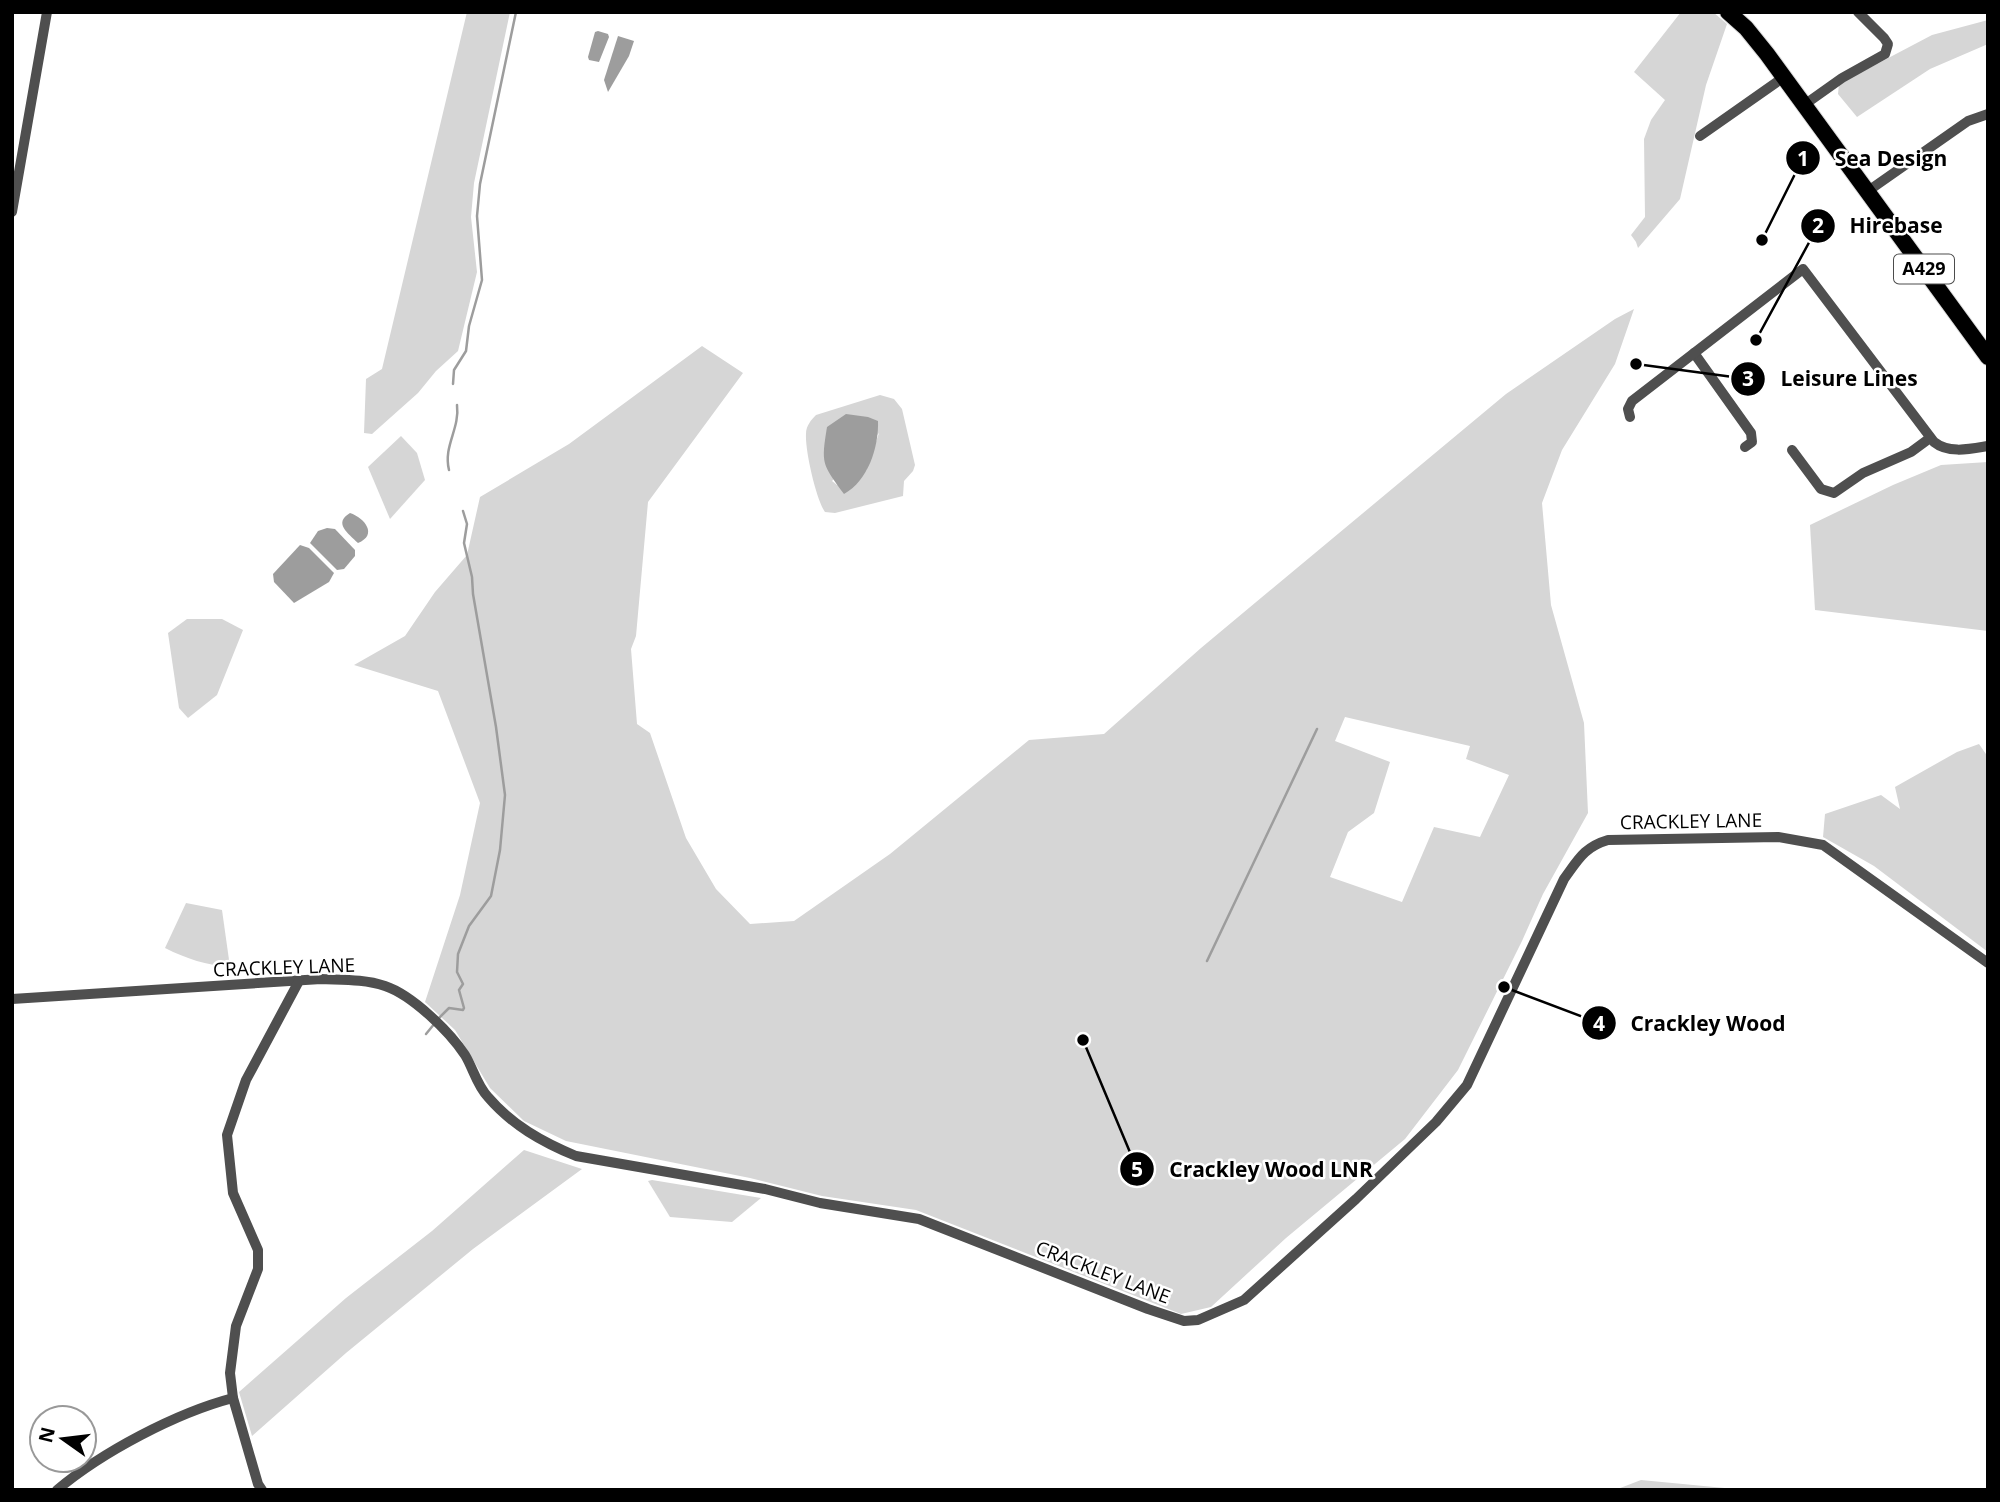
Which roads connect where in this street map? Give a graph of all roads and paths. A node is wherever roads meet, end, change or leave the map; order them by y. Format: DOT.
graph roads {
  1 [pos="47,12"];
  2 [pos="1728,12"];
  3 [pos="1857,12"];
  4 [pos="1784,77"];
  5 [pos="1804,104"];
  6 [pos="1988,114"];
  7 [pos="1700,136"];
  8 [pos="1868,191"];
  9 [pos="12,212"];
  10 [pos="1694,354"];
  11 [pos="1988,357"];
  12 [pos="1630,417"];
  13 [pos="1930,438"];
  14 [pos="1988,446"];
  15 [pos="1745,447"];
  16 [pos="1792,450"];
  17 [pos="1988,964"];
  18 [pos="299,981"];
  19 [pos="12,999"];
  20 [pos="233,1398"];
  21 [pos="57,1490"];
  22 [pos="262,1490"];
  1 -- 9 [label="street"];
  2 -- 4 [label="main road, A429"];
  3 -- 5 [label="street"];
  4 -- 5 [label="main road, A429"];
  4 -- 7 [label="street"];
  5 -- 8 [label="main road, A429"];
  6 -- 8 [label="street"];
  8 -- 11 [label="main road, A429"];
  10 -- 12 [label="street"];
  10 -- 13 [label="street"];
  10 -- 15 [label="street"];
  13 -- 14 [label="street"];
  13 -- 16 [label="street"];
  17 -- 18 [label="street, CRACKLEY LANE"];
  18 -- 19 [label="street, CRACKLEY LANE"];
  18 -- 20 [label="street"];
  20 -- 21 [label="street"];
  20 -- 22 [label="street"];
}
